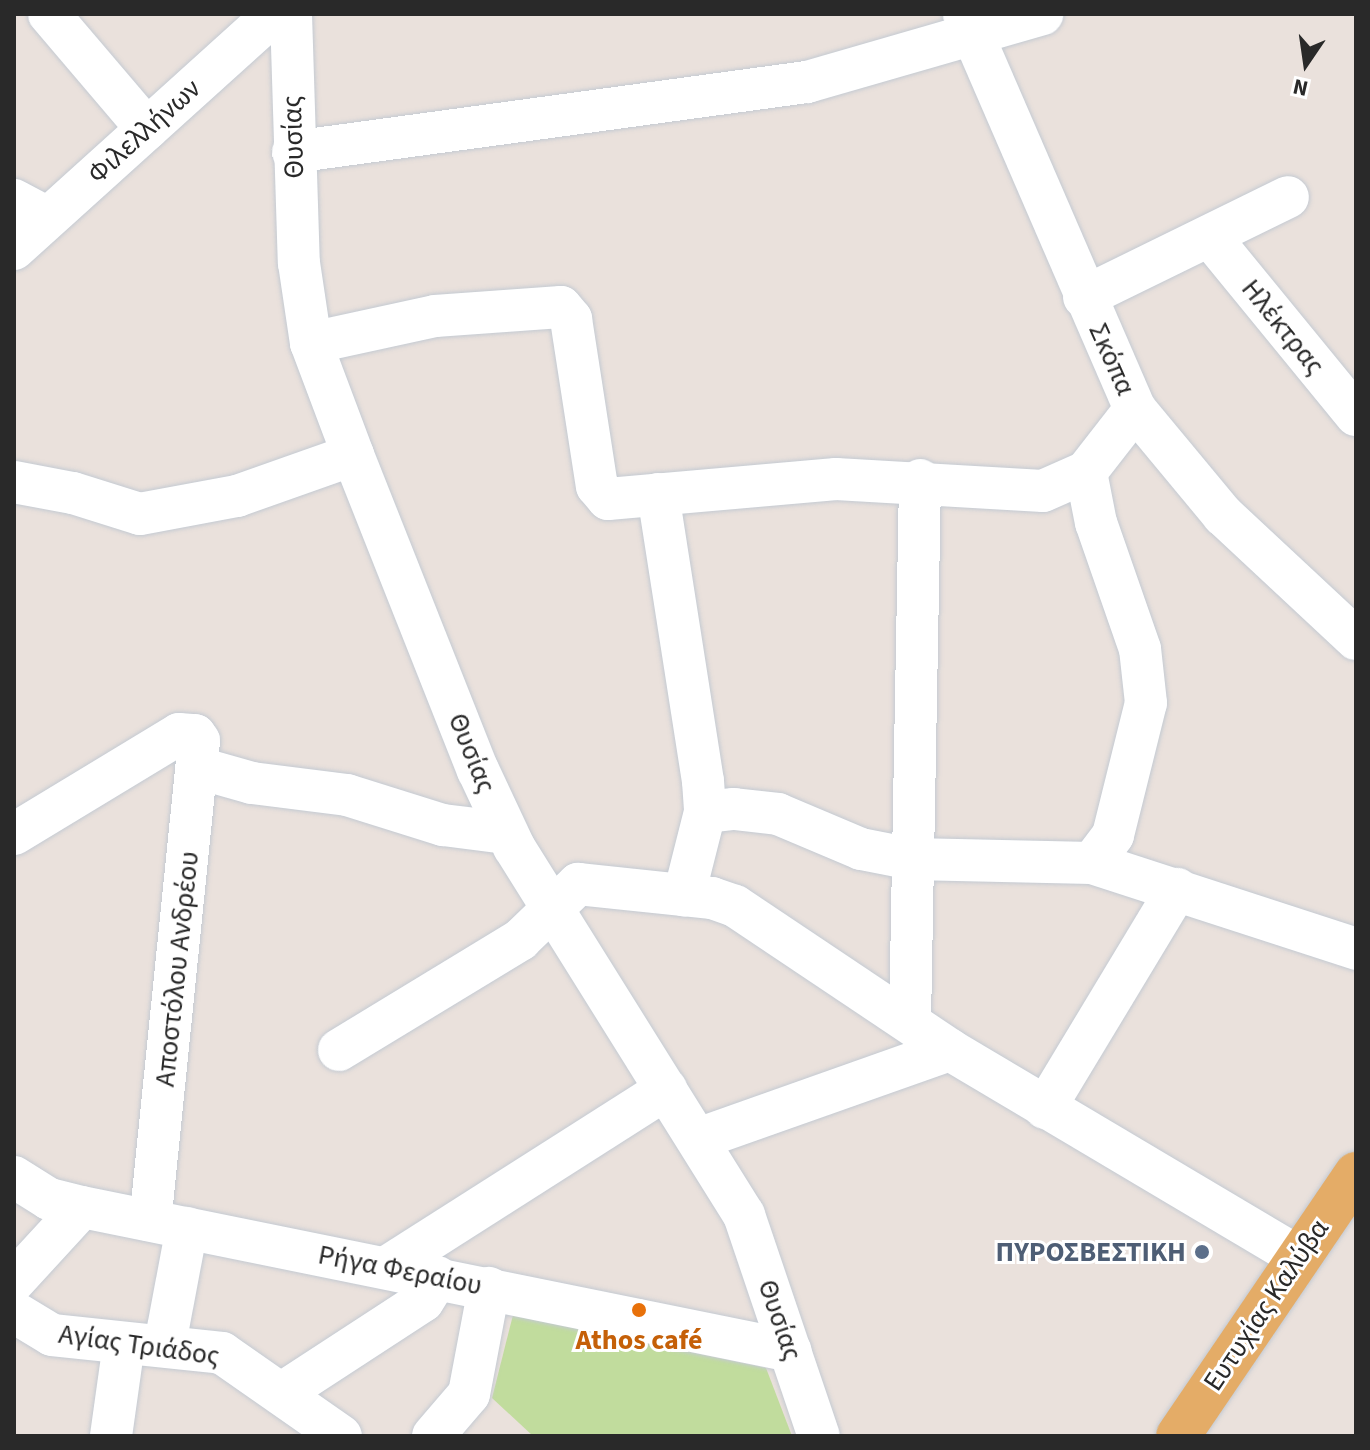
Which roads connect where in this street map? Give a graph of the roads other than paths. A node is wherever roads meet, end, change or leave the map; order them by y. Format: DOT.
graph roads {
  1 [pos="49,14"];
  2 [pos="274,14"];
  3 [pos="291,14"];
  4 [pos="1042,14"];
  5 [pos="968,24"];
  6 [pos="147,129"];
  7 [pos="293,152"];
  8 [pos="1288,197"];
  9 [pos="31,209"];
  10 [pos="1211,238"];
  11 [pos="14,249"];
  12 [pos="1084,297"];
  13 [pos="311,343"];
  14 [pos="1135,409"];
  15 [pos="1356,415"];
  16 [pos="353,455"];
  17 [pos="1086,472"];
  18 [pos="920,480"];
  19 [pos="14,482"];
  20 [pos="658,494"];
  21 [pos="1356,639"];
  22 [pos="189,751"];
  23 [pos="705,812"];
  24 [pos="507,833"];
  25 [pos="14,834"];
  26 [pos="912,859"];
  27 [pos="1092,863"];
  28 [pos="1177,889"];
  29 [pos="684,895"];
  30 [pos="553,909"];
  31 [pos="1356,949"];
  32 [pos="910,1022"];
  33 [pos="339,1050"];
  34 [pos="950,1050"];
  35 [pos="666,1089"];
  36 [pos="1045,1108"];
  37 [pos="698,1139"];
  38 [pos="1356,1174"];
  39 [pos="14,1177"];
  40 [pos="82,1207"];
  41 [pos="168,1224"];
  42 [pos="1298,1257"];
  43 [pos="387,1267"];
  44 [pos="438,1277"];
  45 [pos="14,1281"];
  46 [pos="489,1288"];
  47 [pos="14,1312"];
  48 [pos="124,1344"];
  49 [pos="165,1344"];
  50 [pos="791,1351"];
  51 [pos="282,1393"];
  52 [pos="456,1428"];
  53 [pos="1172,1433"];
  54 [pos="111,1436"];
  55 [pos="341,1436"];
  56 [pos="819,1436"];
  1 -- 6 [label="street"];
  2 -- 6 [label="street, Φιλελλήνων"];
  3 -- 7 [label="street, Θυσίας"];
  4 -- 5 [label="street"];
  5 -- 7 [label="street"];
  5 -- 12 [label="street, Σκόπα"];
  6 -- 9 [label="street, Φιλελλήνων"];
  7 -- 13 [label="street, Θυσίας"];
  8 -- 10 [label="street"];
  9 -- 11 [label="street, Φιλελλήνων"];
  10 -- 12 [label="street"];
  10 -- 15 [label="street, Ηλέκτρας"];
  12 -- 14 [label="street, Σκόπα"];
  13 -- 16 [label="street, Θυσίας"];
  13 -- 20 [label="street"];
  14 -- 17 [label="street"];
  14 -- 21 [label="street, Σκόπα"];
  16 -- 19 [label="street"];
  16 -- 24 [label="street, Θυσίας"];
  17 -- 18 [label="street"];
  17 -- 27 [label="street"];
  18 -- 20 [label="street"];
  18 -- 26 [label="street"];
  20 -- 23 [label="street"];
  22 -- 24 [label="street"];
  22 -- 25 [label="street"];
  22 -- 41 [label="street, Αποστόλου Ανδρέου"];
  23 -- 26 [label="street"];
  23 -- 29 [label="street"];
  24 -- 30 [label="street, Θυσίας"];
  26 -- 27 [label="street"];
  26 -- 32 [label="street"];
  27 -- 28 [label="street"];
  28 -- 31 [label="street"];
  28 -- 36 [label="street"];
  29 -- 30 [label="street"];
  29 -- 32 [label="street"];
  30 -- 33 [label="street"];
  30 -- 35 [label="street, Θυσίας"];
  32 -- 34 [label="street"];
  34 -- 36 [label="street"];
  34 -- 37 [label="street"];
  35 -- 37 [label="street, Θυσίας"];
  35 -- 43 [label="street"];
  36 -- 42 [label="street"];
  37 -- 50 [label="street, Θυσίας"];
  38 -- 42 [label="main road, Ευτυχίας Καλύβα"];
  39 -- 40 [label="street, Ρήγα Φεραίου"];
  40 -- 41 [label="street, Ρήγα Φεραίου"];
  40 -- 45 [label="street"];
  41 -- 43 [label="street, Ρήγα Φεραίου"];
  41 -- 49 [label="street, Αποστόλου Ανδρέου"];
  42 -- 53 [label="main road, Ευτυχίας Καλύβα"];
  43 -- 44 [label="street, Ρήγα Φεραίου"];
  44 -- 46 [label="street, Ρήγα Φεραίου"];
  44 -- 51 [label="street"];
  46 -- 50 [label="street, Ρήγα Φεραίου"];
  46 -- 52 [label="street"];
  47 -- 48 [label="street, Αγίας Τριάδος"];
  48 -- 49 [label="street, Αγίας Τριάδος"];
  48 -- 54 [label="street"];
  49 -- 51 [label="street, Αγίας Τριάδος"];
  50 -- 56 [label="street, Θυσίας"];
  51 -- 55 [label="street, Αγίας Τριάδος"];
}
